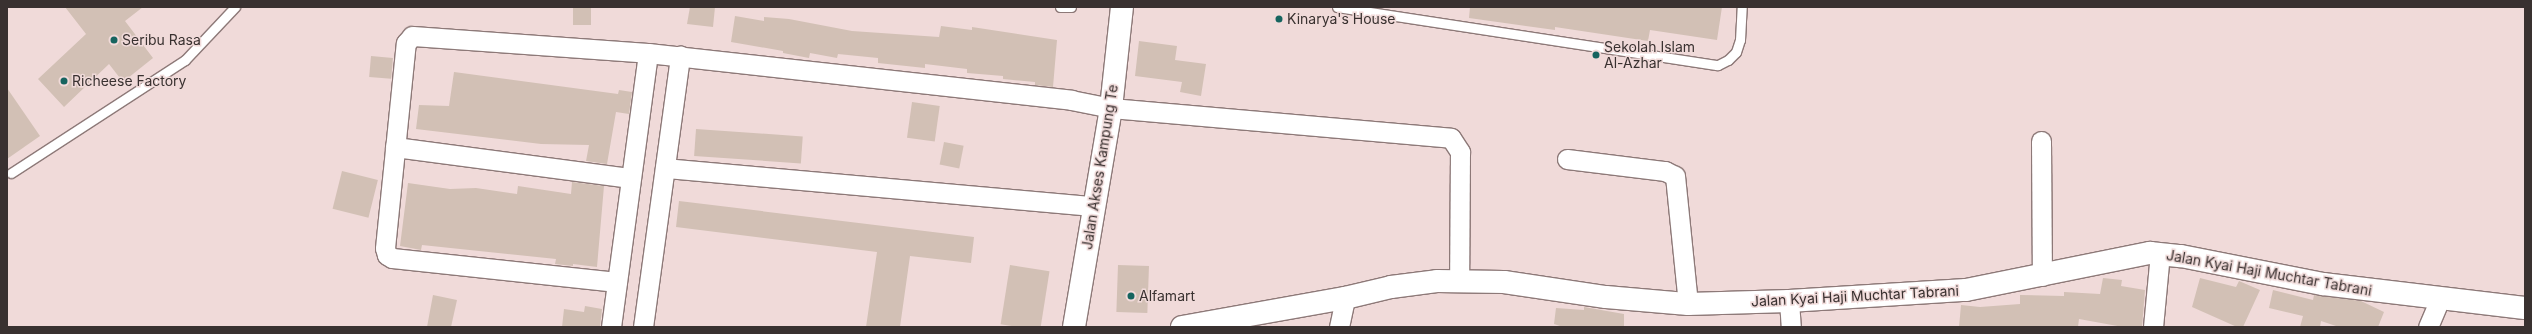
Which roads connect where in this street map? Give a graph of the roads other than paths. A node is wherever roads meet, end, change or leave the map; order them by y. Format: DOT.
graph roads {
  1 [pos="224,7"];
  2 [pos="235,7"];
  3 [pos="1060,7"];
  4 [pos="1071,7"];
  5 [pos="1122,7"];
  6 [pos="1337,7"];
  7 [pos="1742,7"];
  8 [pos="224,19"];
  9 [pos="648,53"];
  10 [pos="680,56"];
  11 [pos="1111,108"];
  12 [pos="2041,141"];
  13 [pos="395,147"];
  14 [pos="1568,159"];
  15 [pos="665,168"];
  16 [pos="11,173"];
  17 [pos="629,178"];
  18 [pos="1094,206"];
  19 [pos="2160,253"];
  20 [pos="2042,276"];
  21 [pos="1459,281"];
  22 [pos="617,282"];
  23 [pos="1345,298"];
  24 [pos="2440,300"];
  25 [pos="1789,301"];
  26 [pos="1688,304"];
  27 [pos="2525,308"];
  28 [pos="611,327"];
  29 [pos="643,327"];
  30 [pos="1074,327"];
  31 [pos="1182,327"];
  32 [pos="1340,327"];
  33 [pos="1791,327"];
  34 [pos="2153,327"];
  35 [pos="2428,327"];
  1 -- 8 [label="lane"];
  2 -- 8 [label="lane"];
  3 -- 4 [label="lane"];
  5 -- 11 [label="street, Jalan Akses Kampung Te"];
  6 -- 7 [label="lane"];
  8 -- 16 [label="lane"];
  9 -- 10 [label="street"];
  9 -- 13 [label="street"];
  9 -- 17 [label="street"];
  10 -- 11 [label="street"];
  10 -- 15 [label="street"];
  11 -- 18 [label="street, Jalan Akses Kampung Te"];
  11 -- 21 [label="street"];
  12 -- 20 [label="street"];
  13 -- 17 [label="street"];
  13 -- 22 [label="street"];
  14 -- 26 [label="street"];
  15 -- 18 [label="street"];
  15 -- 29 [label="street"];
  17 -- 22 [label="street"];
  18 -- 30 [label="street, Jalan Akses Kampung Te"];
  19 -- 20 [label="street, Jalan Kyai Haji Muchtar Tabrani"];
  19 -- 24 [label="street, Jalan Kyai Haji Muchtar Tabrani"];
  19 -- 34 [label="street"];
  20 -- 25 [label="street, Jalan Kyai Haji Muchtar Tabrani"];
  21 -- 23 [label="street, Jalan Kyai Haji Muchtar Tabrani"];
  21 -- 26 [label="street, Jalan Kyai Haji Muchtar Tabrani"];
  22 -- 28 [label="street"];
  23 -- 31 [label="street, Jalan Kyai Haji Muchtar Tabrani"];
  23 -- 32 [label="street"];
  24 -- 27 [label="street, Jalan Kyai Haji Muchtar Tabrani"];
  24 -- 35 [label="street"];
  25 -- 26 [label="street, Jalan Kyai Haji Muchtar Tabrani"];
  25 -- 33 [label="street"];
}
